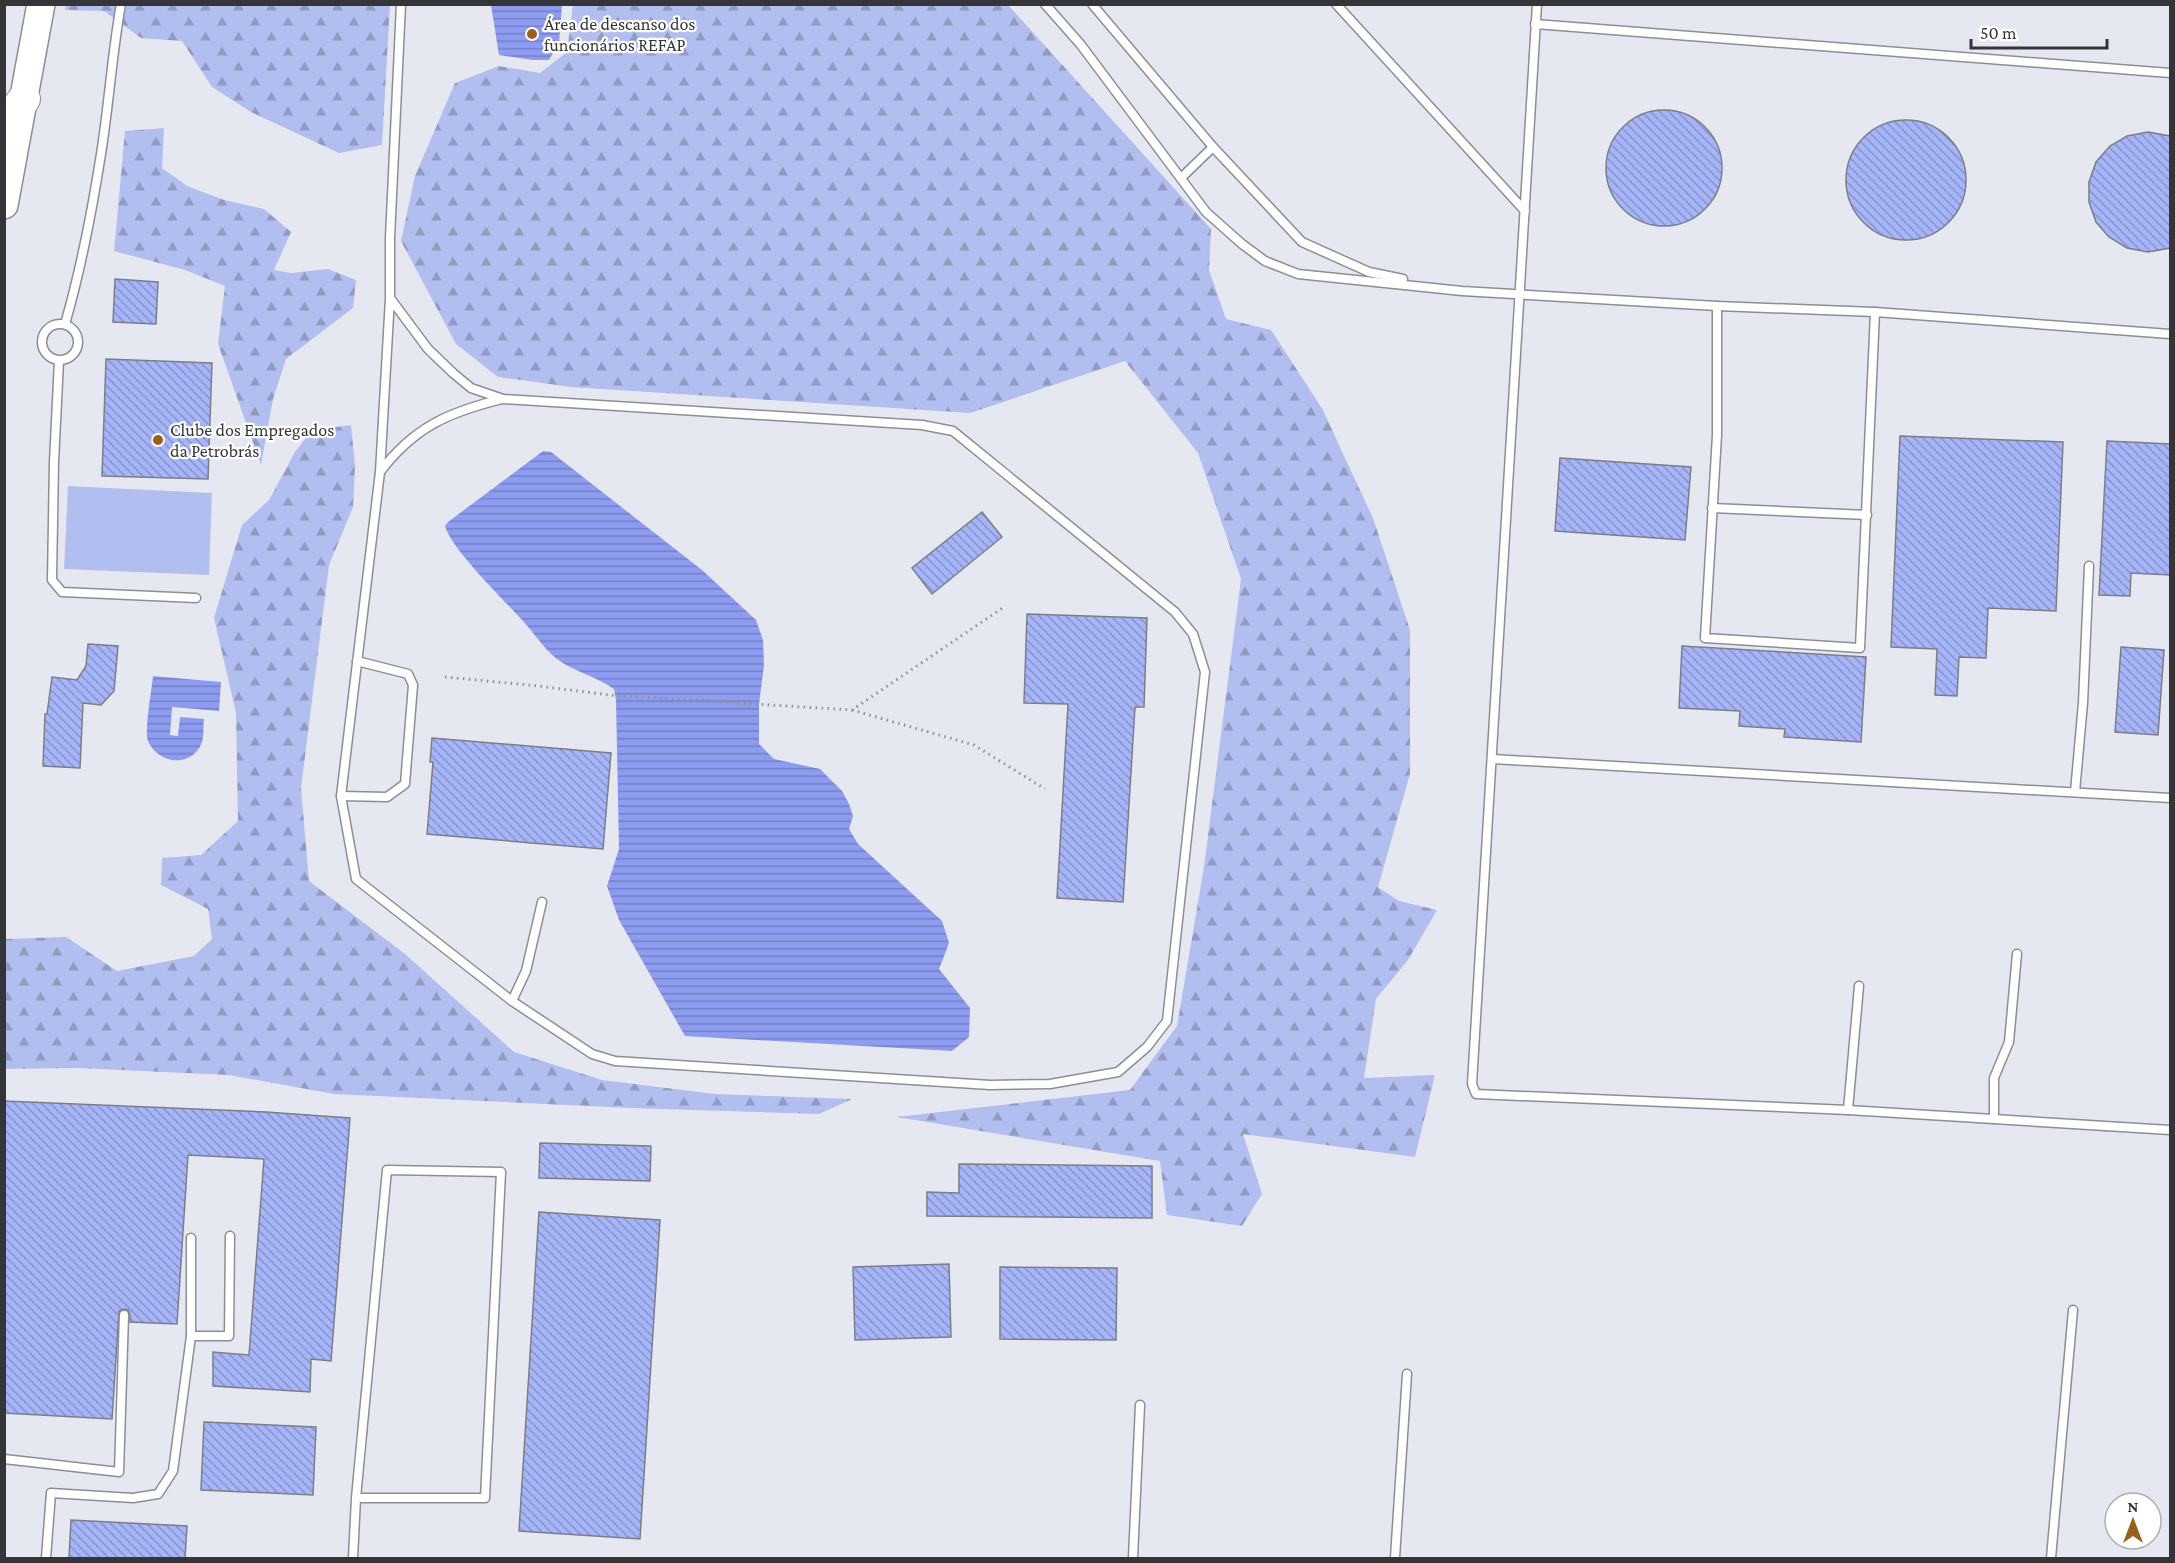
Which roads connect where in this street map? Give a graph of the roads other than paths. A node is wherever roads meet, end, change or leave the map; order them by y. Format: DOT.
graph roads {
  1 [pos="41,4"];
  2 [pos="121,4"];
  3 [pos="401,4"];
  4 [pos="1045,4"];
  5 [pos="1092,4"];
  6 [pos="1336,4"];
  7 [pos="1537,4"];
  8 [pos="1535,24"];
  9 [pos="2170,73"];
  10 [pos="24,99"];
  11 [pos="4,126"];
  12 [pos="1213,147"];
  13 [pos="1181,178"];
  14 [pos="4,205"];
  15 [pos="1525,211"];
  16 [pos="1462,291"];
  17 [pos="1520,294"];
  18 [pos="390,298"];
  19 [pos="1717,306"];
  20 [pos="1875,312"];
  21 [pos="65,324"];
  22 [pos="2170,334"];
  23 [pos="58,361"];
  24 [pos="503,399"];
  25 [pos="380,472"];
  26 [pos="1712,508"];
  27 [pos="1867,514"];
  28 [pos="2090,566"];
  29 [pos="196,598"];
  30 [pos="357,661"];
  31 [pos="1493,759"];
  32 [pos="2075,792"];
  33 [pos="341,796"];
  34 [pos="2170,798"];
  35 [pos="542,902"];
  36 [pos="2017,954"];
  37 [pos="1859,986"];
  38 [pos="512,1001"];
  39 [pos="1848,1110"];
  40 [pos="1994,1119"];
  41 [pos="2170,1130"];
  42 [pos="230,1236"];
  43 [pos="191,1238"];
  44 [pos="2073,1310"];
  45 [pos="124,1315"];
  46 [pos="191,1336"];
  47 [pos="1407,1374"];
  48 [pos="1140,1405"];
  49 [pos="4,1459"];
  50 [pos="356,1498"];
  51 [pos="46,1558"];
  52 [pos="353,1558"];
  53 [pos="1133,1558"];
  54 [pos="1395,1558"];
  55 [pos="2051,1558"];
  1 -- 10 [label="main road"];
  2 -- 21 [label="lane"];
  3 -- 18 [label="lane"];
  4 -- 13 [label="lane"];
  5 -- 12 [label="lane"];
  6 -- 15 [label="lane"];
  7 -- 8 [label="lane"];
  8 -- 9 [label="lane"];
  8 -- 15 [label="lane"];
  10 -- 11 [label="highway"];
  10 -- 14 [label="main road"];
  12 -- 13 [label="lane"];
  12 -- 16 [label="lane"];
  13 -- 16 [label="lane"];
  15 -- 17 [label="lane"];
  16 -- 17 [label="lane"];
  17 -- 19 [label="lane"];
  17 -- 31 [label="lane"];
  18 -- 24 [label="lane"];
  18 -- 25 [label="lane"];
  19 -- 20 [label="lane"];
  19 -- 26 [label="lane"];
  20 -- 22 [label="lane"];
  20 -- 27 [label="lane"];
  21 -- 23 [label="lane"];
  21 -- 23 [label="lane"];
  23 -- 29 [label="lane"];
  24 -- 25 [label="lane"];
  24 -- 38 [label="lane"];
  25 -- 30 [label="lane"];
  26 -- 27 [label="lane"];
  26 -- 27 [label="lane"];
  28 -- 32 [label="lane"];
  30 -- 33 [label="lane"];
  30 -- 33 [label="lane"];
  31 -- 32 [label="lane"];
  31 -- 39 [label="lane"];
  32 -- 34 [label="lane"];
  33 -- 38 [label="lane"];
  35 -- 38 [label="lane"];
  36 -- 40 [label="lane"];
  37 -- 39 [label="lane"];
  39 -- 40 [label="lane"];
  40 -- 41 [label="lane"];
  42 -- 46 [label="lane"];
  43 -- 46 [label="lane"];
  44 -- 55 [label="lane"];
  45 -- 49 [label="lane"];
  46 -- 51 [label="lane"];
  47 -- 54 [label="lane"];
  48 -- 53 [label="lane"];
  50 -- 50 [label="lane"];
  50 -- 52 [label="lane"];
}
